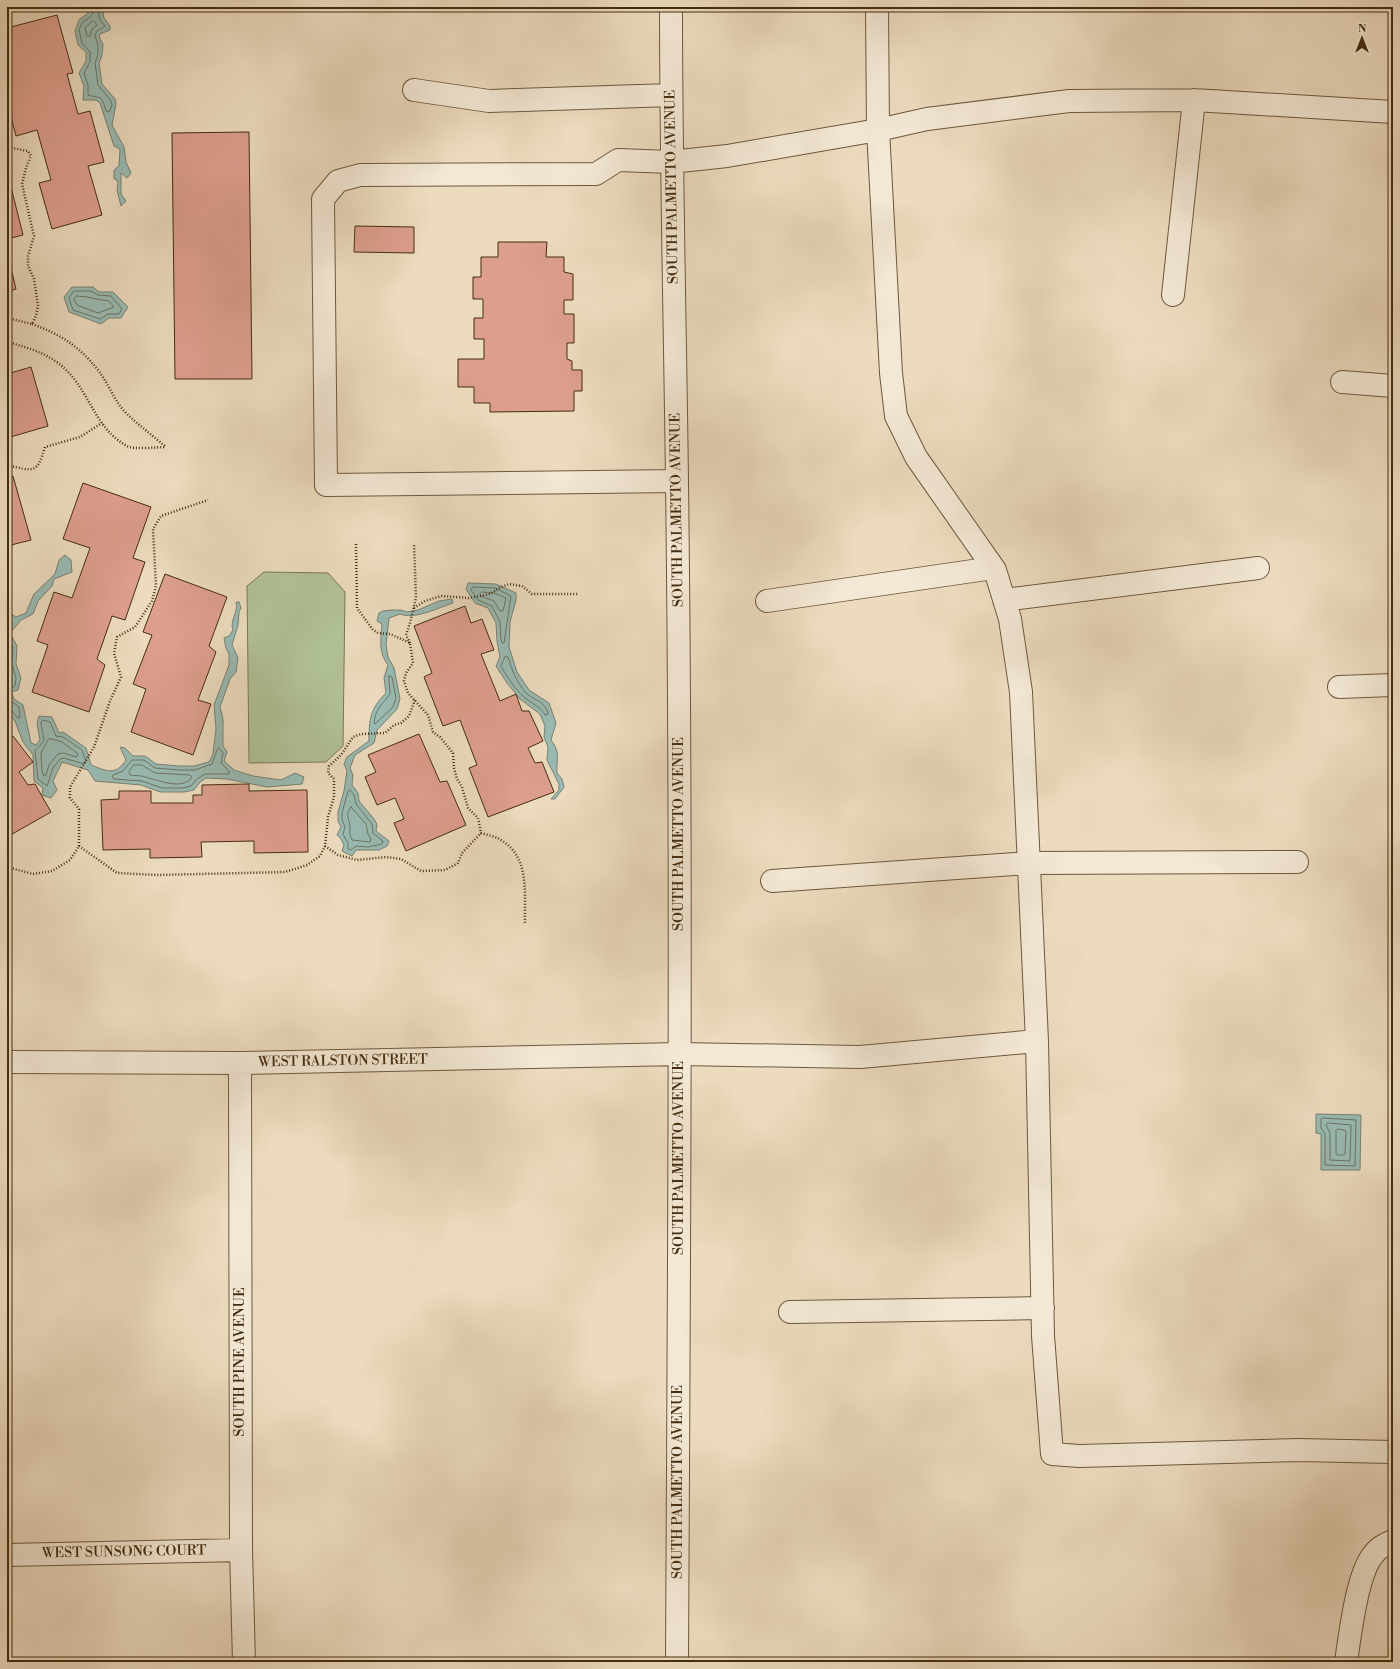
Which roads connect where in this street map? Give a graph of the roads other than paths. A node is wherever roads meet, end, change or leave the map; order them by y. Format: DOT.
graph roads {
  1 [pos="671,7"];
  2 [pos="877,7"];
  3 [pos="414,90"];
  4 [pos="671,94"];
  5 [pos="1194,100"];
  6 [pos="1393,112"];
  7 [pos="878,130"];
  8 [pos="671,162"];
  9 [pos="1173,295"];
  10 [pos="1342,382"];
  11 [pos="1393,386"];
  12 [pos="677,481"];
  13 [pos="993,568"];
  14 [pos="1258,568"];
  15 [pos="1004,600"];
  16 [pos="767,601"];
  17 [pos="1393,685"];
  18 [pos="1339,687"];
  19 [pos="1297,862"];
  20 [pos="1029,863"];
  21 [pos="772,881"];
  22 [pos="1037,1041"];
  23 [pos="680,1054"];
  24 [pos="7,1062"];
  25 [pos="240,1063"];
  26 [pos="1043,1308"];
  27 [pos="790,1312"];
  28 [pos="1393,1452"];
  29 [pos="1393,1541"];
  30 [pos="241,1550"];
  31 [pos="7,1555"];
  32 [pos="244,1662"];
  33 [pos="677,1662"];
  34 [pos="1346,1662"];
  1 -- 4 [label="street, SOUTH PALMETTO AVENUE"];
  2 -- 7 [label="street"];
  3 -- 4 [label="street"];
  4 -- 8 [label="street, SOUTH PALMETTO AVENUE"];
  5 -- 6 [label="street"];
  5 -- 7 [label="street"];
  5 -- 9 [label="street"];
  7 -- 8 [label="street"];
  7 -- 13 [label="street"];
  8 -- 12 [label="street, SOUTH PALMETTO AVENUE"];
  8 -- 12 [label="street"];
  10 -- 11 [label="street"];
  12 -- 23 [label="street, SOUTH PALMETTO AVENUE"];
  13 -- 15 [label="street"];
  13 -- 16 [label="street"];
  14 -- 15 [label="street"];
  15 -- 20 [label="street"];
  17 -- 18 [label="street"];
  19 -- 20 [label="street"];
  20 -- 21 [label="street"];
  20 -- 22 [label="street"];
  22 -- 23 [label="street, WEST RALSTON STREET"];
  22 -- 26 [label="street"];
  23 -- 25 [label="street, WEST RALSTON STREET"];
  23 -- 33 [label="street, SOUTH PALMETTO AVENUE"];
  24 -- 25 [label="street, WEST RALSTON STREET"];
  25 -- 30 [label="street, SOUTH PINE AVENUE"];
  26 -- 27 [label="street"];
  26 -- 28 [label="street"];
  29 -- 34 [label="street"];
  30 -- 31 [label="street, WEST SUNSONG COURT"];
  30 -- 32 [label="street, SOUTH PINE AVENUE"];
}
